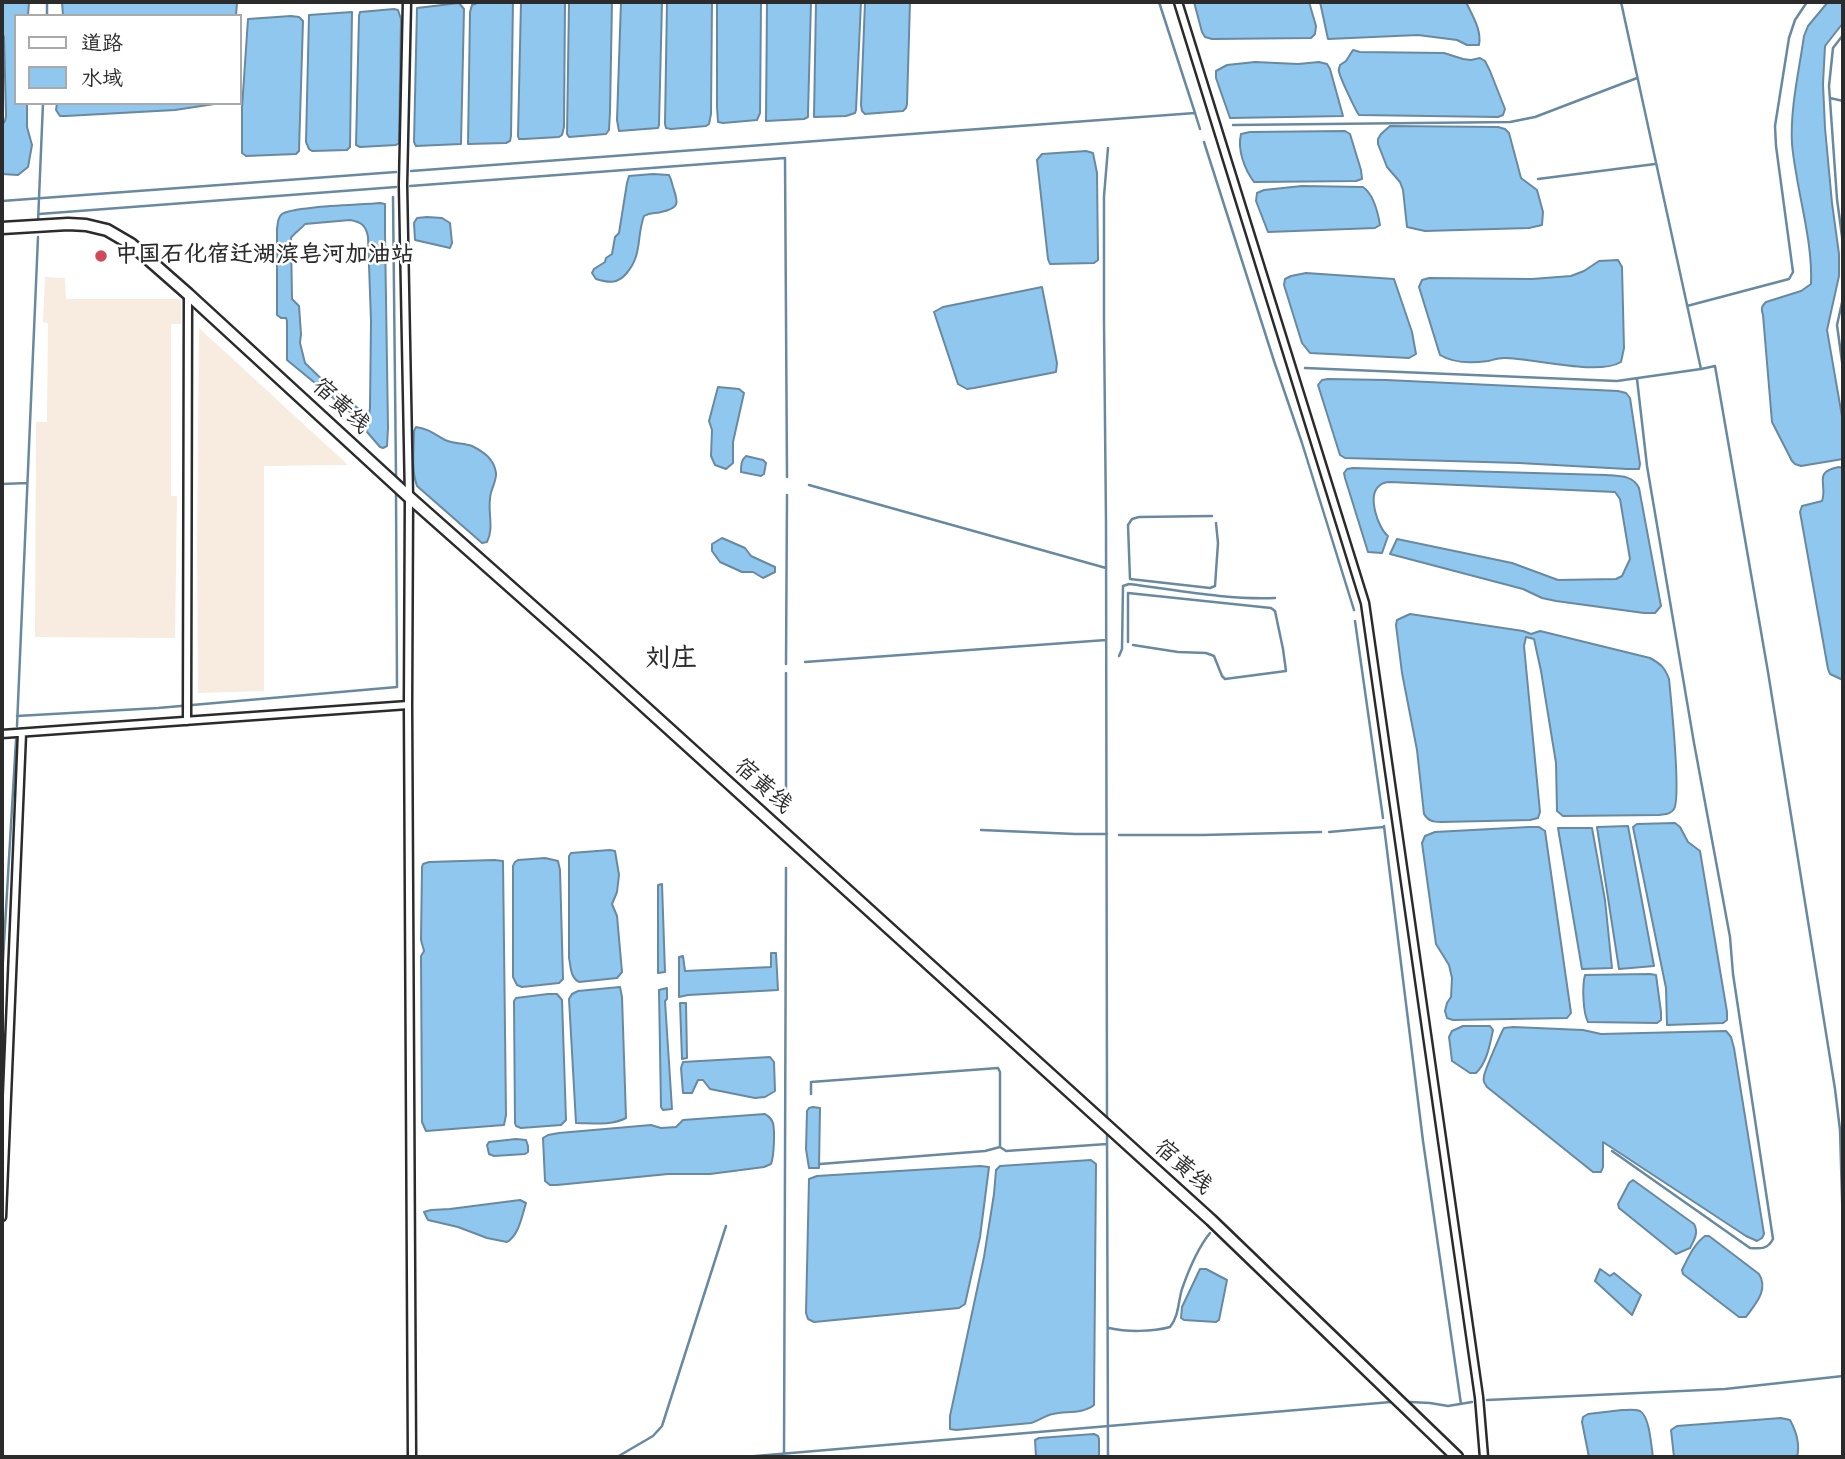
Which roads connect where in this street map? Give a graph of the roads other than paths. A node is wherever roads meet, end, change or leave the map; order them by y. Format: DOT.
graph roads {
  1 [pos="407,2"];
  2 [pos="1178,2"];
  3 [pos="2,228"];
  4 [pos="188,294"];
  5 [pos="409,497"];
  6 [pos="408,705"];
  7 [pos="187,721"];
  8 [pos="22,733"];
  9 [pos="2,734"];
  10 [pos="2,1217"];
  11 [pos="1454,1455"];
  12 [pos="412,1457"];
  13 [pos="1485,1457"];
  1 -- 5 [label="street"];
  2 -- 13 [label="street"];
  3 -- 4 [label="main road, 宿黄线"];
  4 -- 5 [label="main road, 宿黄线"];
  4 -- 7 [label="street"];
  5 -- 6 [label="street"];
  5 -- 11 [label="main road, 宿黄线"];
  6 -- 7 [label="street"];
  6 -- 12 [label="street"];
  7 -- 8 [label="street"];
  8 -- 9 [label="street"];
  8 -- 10 [label="street"];
}
